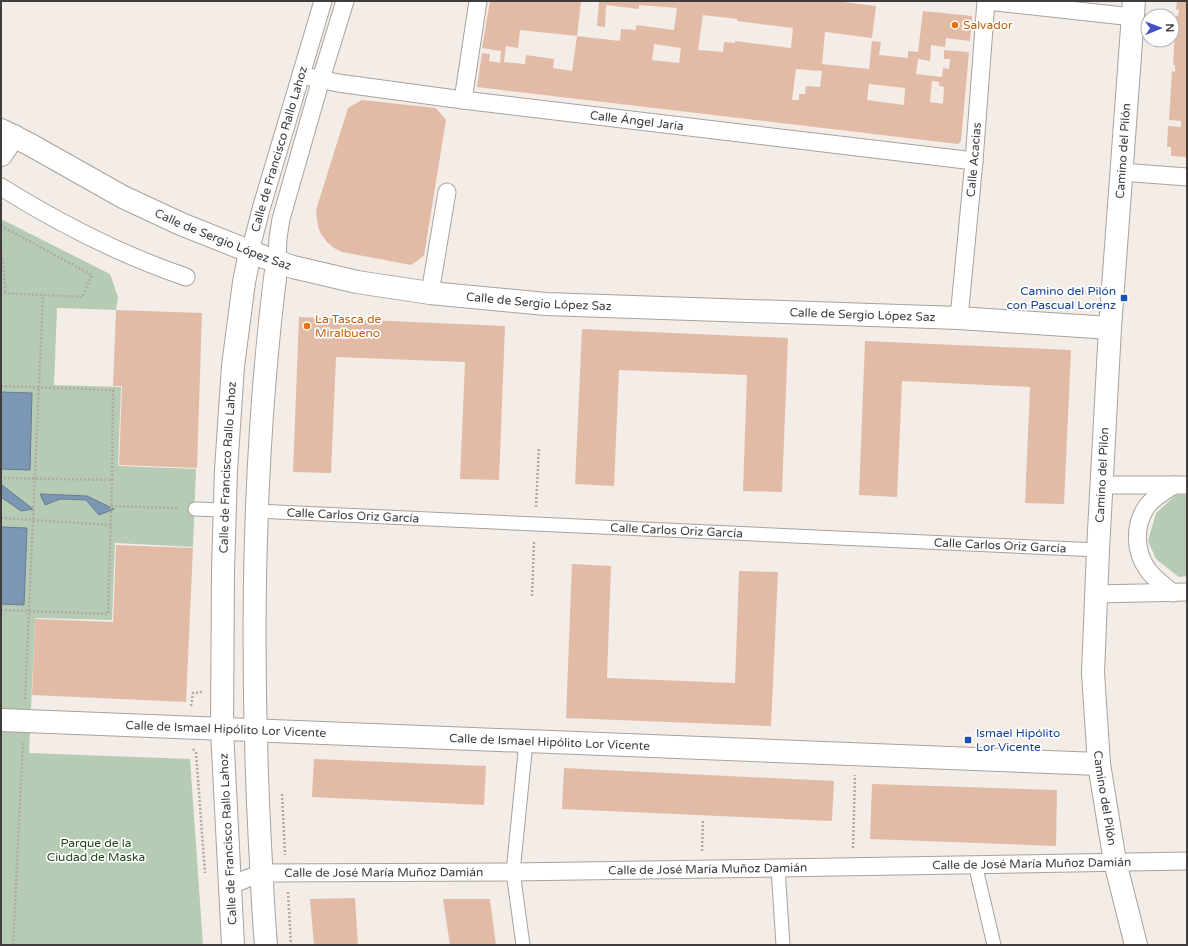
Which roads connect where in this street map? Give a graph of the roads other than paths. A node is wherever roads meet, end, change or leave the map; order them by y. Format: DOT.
graph roads {
  1 [pos="323,1"];
  2 [pos="345,1"];
  3 [pos="478,1"];
  4 [pos="986,1"];
  5 [pos="1133,9"];
  6 [pos="300,75"];
  7 [pos="321,79"];
  8 [pos="463,100"];
  9 [pos="8,133"];
  10 [pos="1,155"];
  11 [pos="974,161"];
  12 [pos="1121,172"];
  13 [pos="1187,177"];
  14 [pos="1,187"];
  15 [pos="447,192"];
  16 [pos="250,252"];
  17 [pos="277,262"];
  18 [pos="186,276"];
  19 [pos="430,293"];
  20 [pos="960,318"];
  21 [pos="1110,328"];
  22 [pos="1101,485"];
  23 [pos="1180,485"];
  24 [pos="195,509"];
  25 [pos="224,510"];
  26 [pos="256,511"];
  27 [pos="1098,550"];
  28 [pos="1180,593"];
  29 [pos="1095,594"];
  30 [pos="1,720"];
  31 [pos="222,730"];
  32 [pos="255,730"];
  33 [pos="526,742"];
  34 [pos="1099,764"];
  35 [pos="1187,861"];
  36 [pos="1115,862"];
  37 [pos="975,864"];
  38 [pos="778,868"];
  39 [pos="514,872"];
  40 [pos="262,873"];
  41 [pos="230,885"];
  42 [pos="233,945"];
  43 [pos="266,945"];
  44 [pos="523,945"];
  45 [pos="783,945"];
  46 [pos="994,945"];
  47 [pos="1136,945"];
  1 -- 6 [label="street, Calle de Francisco Rallo Lahoz"];
  2 -- 7 [label="street, Calle de Francisco Rallo Lahoz"];
  3 -- 8 [label="street"];
  4 -- 5 [label="street"];
  4 -- 11 [label="street, Calle Acacias"];
  5 -- 12 [label="street, Camino del Pilón"];
  6 -- 7 [label="street, Calle Ángel Jaria"];
  6 -- 16 [label="street, Calle de Francisco Rallo Lahoz"];
  7 -- 8 [label="street, Calle Ángel Jaria"];
  7 -- 17 [label="street, Calle de Francisco Rallo Lahoz"];
  8 -- 11 [label="street, Calle Ángel Jaria"];
  9 -- 10 [label="street"];
  9 -- 16 [label="street, Calle de Sergio López Saz"];
  11 -- 20 [label="street, Calle Acacias"];
  12 -- 13 [label="street"];
  12 -- 21 [label="street, Camino del Pilón"];
  14 -- 18 [label="street"];
  15 -- 19 [label="street"];
  16 -- 17 [label="street, Calle de Sergio López Saz"];
  16 -- 25 [label="street, Calle de Francisco Rallo Lahoz"];
  17 -- 19 [label="street, Calle de Sergio López Saz"];
  17 -- 26 [label="street, Calle de Francisco Rallo Lahoz"];
  19 -- 20 [label="street, Calle de Sergio López Saz"];
  20 -- 21 [label="street, Calle de Sergio López Saz"];
  21 -- 22 [label="street, Camino del Pilón"];
  22 -- 23 [label="street"];
  22 -- 27 [label="street, Camino del Pilón"];
  23 -- 28 [label="street"];
  24 -- 25 [label="street"];
  25 -- 31 [label="street, Calle de Francisco Rallo Lahoz"];
  26 -- 27 [label="street, Calle Carlos Oriz García"];
  26 -- 32 [label="street, Calle de Francisco Rallo Lahoz"];
  27 -- 29 [label="street, Camino del Pilón"];
  28 -- 29 [label="street"];
  29 -- 34 [label="street, Camino del Pilón"];
  30 -- 31 [label="street, Calle de Ismael Hipólito Lor Vicente"];
  31 -- 32 [label="street, Calle de Ismael Hipólito Lor Vicente"];
  31 -- 41 [label="street, Calle de Francisco Rallo Lahoz"];
  32 -- 33 [label="street, Calle de Ismael Hipólito Lor Vicente"];
  32 -- 40 [label="street, Calle de Francisco Rallo Lahoz"];
  33 -- 34 [label="street, Calle de Ismael Hipólito Lor Vicente"];
  33 -- 39 [label="street"];
  34 -- 36 [label="street, Camino del Pilón"];
  35 -- 36 [label="street, Calle de José María Muñoz Damián"];
  36 -- 37 [label="street, Calle de José María Muñoz Damián"];
  36 -- 47 [label="street, Camino del Pilón"];
  37 -- 38 [label="street, Calle de José María Muñoz Damián"];
  37 -- 46 [label="street"];
  38 -- 39 [label="street, Calle de José María Muñoz Damián"];
  38 -- 45 [label="street"];
  39 -- 40 [label="street, Calle de José María Muñoz Damián"];
  39 -- 44 [label="street"];
  40 -- 41 [label="street, Calle de José María Muñoz Damián"];
  40 -- 43 [label="street, Calle de Francisco Rallo Lahoz"];
  41 -- 42 [label="street, Calle de Francisco Rallo Lahoz"];
}
